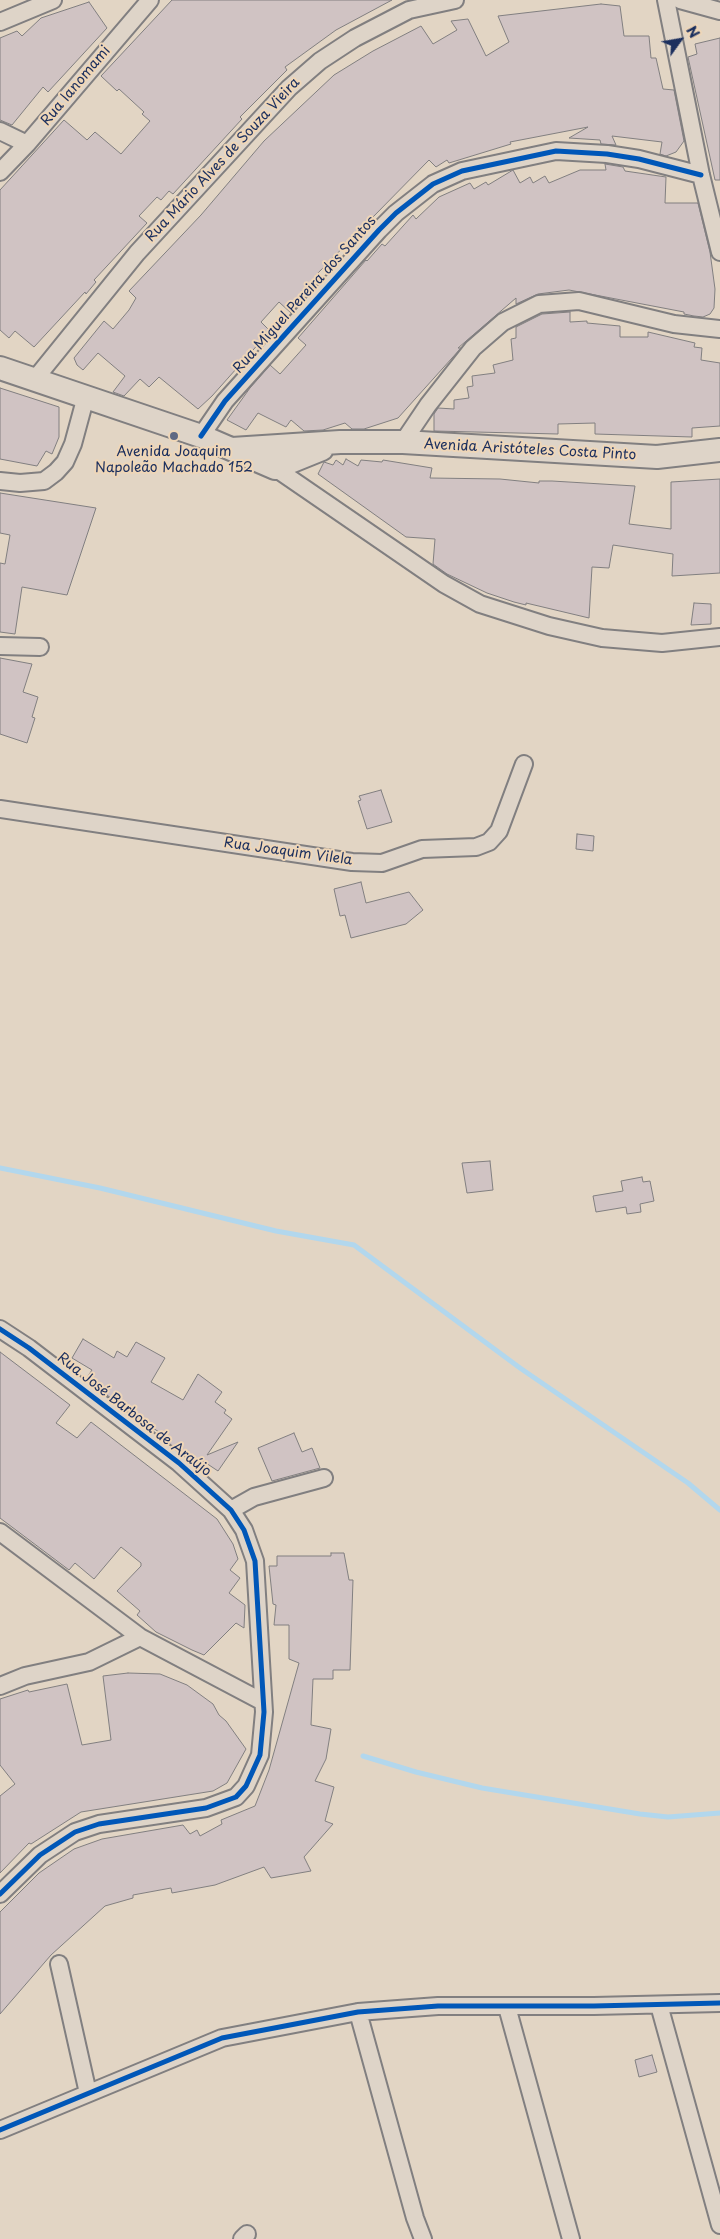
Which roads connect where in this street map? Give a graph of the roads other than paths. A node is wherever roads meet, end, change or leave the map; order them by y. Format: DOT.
graph roads {
  1 [pos="53,0"];
  2 [pos="150,0"];
  3 [pos="455,0"];
  4 [pos="666,0"];
  5 [pos="680,0"];
  6 [pos="720,11"];
  7 [pos="0,22"];
  8 [pos="0,131"];
  9 [pos="27,144"];
  10 [pos="0,172"];
  11 [pos="701,175"];
  12 [pos="720,252"];
  13 [pos="720,329"];
  14 [pos="0,368"];
  15 [pos="35,379"];
  16 [pos="86,396"];
  17 [pos="201,436"];
  18 [pos="340,442"];
  19 [pos="403,442"];
  20 [pos="232,450"];
  21 [pos="720,450"];
  22 [pos="275,468"];
  23 [pos="0,480"];
  24 [pos="720,637"];
  25 [pos="0,646"];
  26 [pos="40,647"];
  27 [pos="524,764"];
  28 [pos="0,809"];
  29 [pos="0,1328"];
  30 [pos="324,1478"];
  31 [pos="231,1510"];
  32 [pos="0,1532"];
  33 [pos="140,1636"];
  34 [pos="0,1686"];
  35 [pos="263,1702"];
  36 [pos="0,1894"];
  37 [pos="59,1964"];
  38 [pos="720,2003"];
  39 [pos="659,2006"];
  40 [pos="507,2007"];
  41 [pos="358,2012"];
  42 [pos="88,2093"];
  43 [pos="0,2130"];
  44 [pos="720,2225"];
  45 [pos="423,2239"];
  46 [pos="571,2239"];
  1 -- 7 [label="street"];
  2 -- 9 [label="street, Rua Ianomami"];
  3 -- 15 [label="street, Rua Mário Alves de Souza Vieira"];
  4 -- 11 [label="street"];
  5 -- 6 [label="street"];
  8 -- 9 [label="street"];
  9 -- 10 [label="street, Rua Ianomami"];
  11 -- 12 [label="street"];
  11 -- 17 [label="street, Rua Miguel Pereira dos Santos"];
  13 -- 19 [label="street"];
  14 -- 15 [label="main road"];
  15 -- 16 [label="main road"];
  16 -- 17 [label="main road"];
  16 -- 23 [label="street"];
  17 -- 20 [label="main road"];
  18 -- 19 [label="main road, Avenida Aristóteles Costa Pinto"];
  18 -- 20 [label="main road, Avenida Aristóteles Costa Pinto"];
  18 -- 22 [label="main road, Avenida Aristóteles Costa Pinto"];
  19 -- 21 [label="main road, Avenida Aristóteles Costa Pinto"];
  20 -- 22 [label="main road"];
  22 -- 24 [label="street"];
  25 -- 26 [label="street"];
  27 -- 28 [label="street, Rua Joaquim Vilela"];
  29 -- 31 [label="street, Rua José Barbosa de Araújo"];
  30 -- 31 [label="street"];
  31 -- 35 [label="street, Rua José Barbosa de Araújo"];
  32 -- 33 [label="street"];
  33 -- 34 [label="street"];
  33 -- 35 [label="street"];
  35 -- 36 [label="street, Rua José Barbosa de Araújo"];
  37 -- 42 [label="street"];
  38 -- 39 [label="street"];
  39 -- 40 [label="street"];
  39 -- 44 [label="street"];
  40 -- 41 [label="street"];
  40 -- 46 [label="street"];
  41 -- 42 [label="street"];
  41 -- 45 [label="street"];
  42 -- 43 [label="street"];
}
